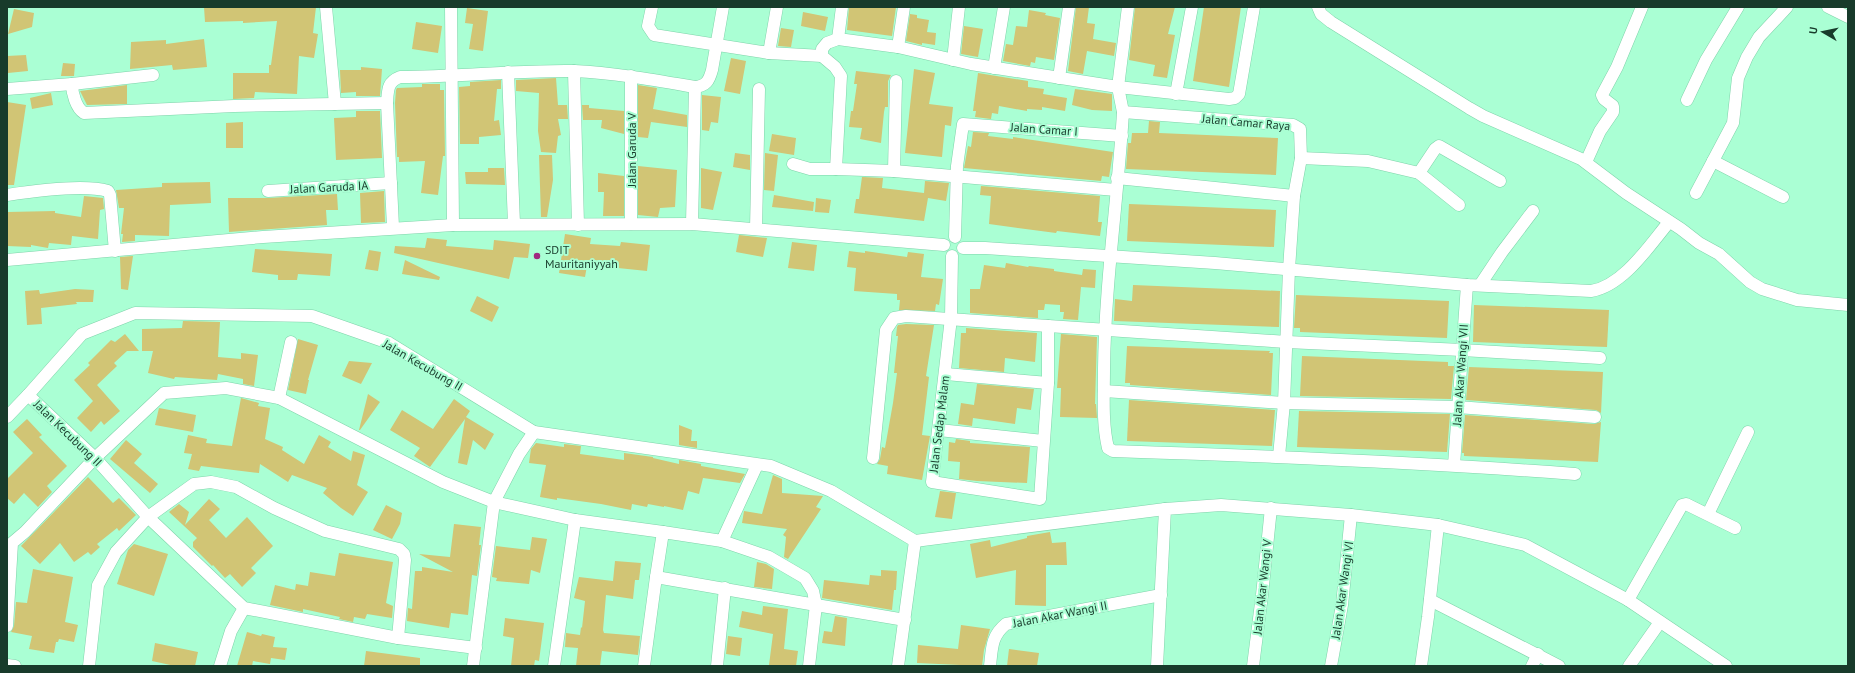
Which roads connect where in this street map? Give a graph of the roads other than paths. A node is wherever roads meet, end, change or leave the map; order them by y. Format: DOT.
graph roads {
  1 [pos="326,7"];
  2 [pos="451,7"];
  3 [pos="652,7"];
  4 [pos="723,7"];
  5 [pos="777,7"];
  6 [pos="842,7"];
  7 [pos="904,7"];
  8 [pos="959,7"];
  9 [pos="1004,7"];
  10 [pos="1070,7"];
  11 [pos="1128,7"];
  12 [pos="1192,7"];
  13 [pos="1254,7"];
  14 [pos="1318,7"];
  15 [pos="1642,7"];
  16 [pos="1738,7"];
  17 [pos="1787,7"];
  18 [pos="1828,7"];
  19 [pos="1848,17"];
  20 [pos="838,39"];
  21 [pos="717,45"];
  22 [pos="898,48"];
  23 [pos="769,53"];
  24 [pos="822,56"];
  25 [pos="954,60"];
  26 [pos="994,68"];
  27 [pos="508,72"];
  28 [pos="574,72"];
  29 [pos="154,75"];
  30 [pos="631,76"];
  31 [pos="451,77"];
  32 [pos="1059,78"];
  33 [pos="896,81"];
  34 [pos="72,84"];
  35 [pos="695,87"];
  36 [pos="1118,87"];
  37 [pos="7,89"];
  38 [pos="758,89"];
  39 [pos="1176,94"];
  40 [pos="1687,100"];
  41 [pos="387,103"];
  42 [pos="335,104"];
  43 [pos="1123,112"];
  44 [pos="1122,136"];
  45 [pos="1301,158"];
  46 [pos="1713,161"];
  47 [pos="1586,162"];
  48 [pos="793,164"];
  49 [pos="836,169"];
  50 [pos="894,171"];
  51 [pos="1419,173"];
  52 [pos="957,176"];
  53 [pos="1500,181"];
  54 [pos="391,183"];
  55 [pos="1116,184"];
  56 [pos="268,191"];
  57 [pos="1696,193"];
  58 [pos="7,195"];
  59 [pos="1294,196"];
  60 [pos="1782,197"];
  61 [pos="1459,205"];
  62 [pos="1533,210"];
  63 [pos="1669,222"];
  64 [pos="514,224"];
  65 [pos="631,224"];
  66 [pos="692,224"];
  67 [pos="453,225"];
  68 [pos="578,225"];
  69 [pos="393,227"];
  70 [pos="756,229"];
  71 [pos="955,237"];
  72 [pos="944,245"];
  73 [pos="963,248"];
  74 [pos="115,250"];
  75 [pos="952,256"];
  76 [pos="1112,256"];
  77 [pos="7,260"];
  78 [pos="1289,269"];
  79 [pos="1474,285"];
  80 [pos="1848,305"];
  81 [pos="951,318"];
  82 [pos="1048,326"];
  83 [pos="1104,329"];
  84 [pos="291,342"];
  85 [pos="1287,342"];
  86 [pos="1462,350"];
  87 [pos="1600,358"];
  88 [pos="946,374"];
  89 [pos="1048,383"];
  90 [pos="1104,391"];
  91 [pos="28,395"];
  92 [pos="279,398"];
  93 [pos="1284,403"];
  94 [pos="1457,407"];
  95 [pos="7,417"];
  96 [pos="1595,417"];
  97 [pos="939,430"];
  98 [pos="534,432"];
  99 [pos="1748,432"];
  100 [pos="1043,441"];
  101 [pos="1279,456"];
  102 [pos="95,458"];
  103 [pos="872,458"];
  104 [pos="757,465"];
  105 [pos="1454,465"];
  106 [pos="1575,474"];
  107 [pos="494,502"];
  108 [pos="1271,508"];
  109 [pos="1166,509"];
  110 [pos="1708,514"];
  111 [pos="1352,515"];
  112 [pos="148,517"];
  113 [pos="575,520"];
  114 [pos="1438,525"];
  115 [pos="1734,528"];
  116 [pos="663,532"];
  117 [pos="722,541"];
  118 [pos="915,541"];
  119 [pos="656,577"];
  120 [pos="725,588"];
  121 [pos="1161,595"];
  122 [pos="1430,600"];
  123 [pos="1628,600"];
  124 [pos="816,604"];
  125 [pos="244,608"];
  126 [pos="905,620"];
  127 [pos="1660,622"];
  128 [pos="7,626"];
  129 [pos="398,638"];
  130 [pos="476,648"];
  131 [pos="1538,654"];
  132 [pos="7,665"];
  133 [pos="15,666"];
  134 [pos="89,666"];
  135 [pos="220,666"];
  136 [pos="473,666"];
  137 [pos="554,666"];
  138 [pos="644,666"];
  139 [pos="717,666"];
  140 [pos="809,666"];
  141 [pos="898,666"];
  142 [pos="990,666"];
  143 [pos="1157,666"];
  144 [pos="1253,666"];
  145 [pos="1331,666"];
  146 [pos="1421,666"];
  147 [pos="1532,666"];
  148 [pos="1559,666"];
  149 [pos="1629,666"];
  150 [pos="1726,666"];
  1 -- 42 [label="street"];
  2 -- 31 [label="street"];
  3 -- 21 [label="street"];
  4 -- 21 [label="street"];
  5 -- 23 [label="street"];
  6 -- 20 [label="street"];
  7 -- 22 [label="street"];
  8 -- 25 [label="street"];
  9 -- 26 [label="street"];
  10 -- 32 [label="street"];
  11 -- 36 [label="street"];
  12 -- 39 [label="street"];
  13 -- 39 [label="street"];
  14 -- 47 [label="street"];
  15 -- 47 [label="street"];
  16 -- 40 [label="street"];
  17 -- 46 [label="street"];
  18 -- 19 [label="street"];
  20 -- 22 [label="street"];
  20 -- 24 [label="street"];
  21 -- 23 [label="street"];
  21 -- 35 [label="street"];
  22 -- 25 [label="street"];
  23 -- 24 [label="street"];
  24 -- 49 [label="street"];
  25 -- 26 [label="street"];
  26 -- 32 [label="street"];
  27 -- 28 [label="street"];
  27 -- 31 [label="street"];
  27 -- 64 [label="street"];
  28 -- 30 [label="street"];
  28 -- 68 [label="street"];
  29 -- 34 [label="street"];
  30 -- 35 [label="street"];
  30 -- 65 [label="street, Jalan Garuda V"];
  31 -- 41 [label="street"];
  31 -- 67 [label="street"];
  32 -- 36 [label="street"];
  33 -- 50 [label="street"];
  34 -- 37 [label="street"];
  34 -- 42 [label="street"];
  35 -- 66 [label="street"];
  36 -- 39 [label="street"];
  36 -- 43 [label="street"];
  38 -- 70 [label="street"];
  41 -- 42 [label="street"];
  41 -- 54 [label="street"];
  43 -- 44 [label="street"];
  43 -- 45 [label="street, Jalan Camar Raya"];
  44 -- 52 [label="street, Jalan Camar I"];
  44 -- 55 [label="street"];
  45 -- 51 [label="street"];
  45 -- 59 [label="street, Jalan Camar Raya"];
  46 -- 57 [label="street"];
  46 -- 60 [label="street"];
  47 -- 63 [label="street"];
  48 -- 49 [label="street"];
  49 -- 50 [label="street"];
  50 -- 52 [label="street"];
  51 -- 53 [label="street"];
  51 -- 61 [label="street"];
  52 -- 55 [label="street"];
  52 -- 71 [label="street"];
  54 -- 56 [label="street, Jalan Garuda IA"];
  54 -- 69 [label="street"];
  55 -- 59 [label="street"];
  55 -- 76 [label="street"];
  58 -- 74 [label="street"];
  59 -- 78 [label="street, Jalan Camar Raya"];
  62 -- 79 [label="street"];
  63 -- 79 [label="street"];
  63 -- 80 [label="street"];
  64 -- 67 [label="street"];
  64 -- 68 [label="street"];
  65 -- 66 [label="street"];
  65 -- 68 [label="street"];
  66 -- 70 [label="street"];
  67 -- 69 [label="street"];
  69 -- 74 [label="street"];
  70 -- 72 [label="street"];
  71 -- 72 [label="street"];
  71 -- 73 [label="street"];
  72 -- 75 [label="street"];
  73 -- 75 [label="street"];
  73 -- 76 [label="street"];
  74 -- 77 [label="street"];
  75 -- 81 [label="street, Jalan Sedap Malam"];
  76 -- 78 [label="street"];
  76 -- 83 [label="street"];
  78 -- 79 [label="street"];
  78 -- 85 [label="street, Jalan Camar Raya"];
  79 -- 86 [label="street, Jalan Akar Wangi VII"];
  81 -- 82 [label="street"];
  81 -- 88 [label="street, Jalan Sedap Malam"];
  81 -- 103 [label="street"];
  82 -- 83 [label="street"];
  82 -- 89 [label="street"];
  83 -- 85 [label="street"];
  83 -- 90 [label="street"];
  84 -- 92 [label="street"];
  85 -- 86 [label="street"];
  85 -- 93 [label="street, Jalan Camar Raya"];
  86 -- 87 [label="street"];
  86 -- 94 [label="street, Jalan Akar Wangi VII"];
  88 -- 89 [label="street"];
  88 -- 97 [label="street, Jalan Sedap Malam"];
  89 -- 100 [label="street"];
  90 -- 93 [label="street"];
  90 -- 101 [label="street"];
  91 -- 95 [label="street"];
  91 -- 98 [label="street, Jalan Kecubung II"];
  91 -- 102 [label="street, Jalan Kecubung II"];
  92 -- 102 [label="street"];
  92 -- 107 [label="street"];
  93 -- 94 [label="street"];
  93 -- 101 [label="street, Jalan Camar Raya"];
  94 -- 96 [label="street"];
  94 -- 105 [label="street, Jalan Akar Wangi VII"];
  97 -- 100 [label="street"];
  97 -- 100 [label="street, Jalan Sedap Malam"];
  98 -- 104 [label="street, Jalan Kecubung II"];
  98 -- 107 [label="street"];
  99 -- 110 [label="street"];
  101 -- 105 [label="street"];
  102 -- 112 [label="street, Jalan Kecubung II"];
  102 -- 128 [label="street"];
  104 -- 117 [label="street"];
  104 -- 118 [label="street, Jalan Kecubung II"];
  105 -- 106 [label="street"];
  107 -- 113 [label="street"];
  107 -- 130 [label="street"];
  108 -- 109 [label="street"];
  108 -- 111 [label="street"];
  108 -- 144 [label="street, Jalan Akar Wangi V"];
  109 -- 118 [label="street"];
  109 -- 121 [label="street"];
  110 -- 115 [label="street"];
  110 -- 123 [label="street"];
  111 -- 114 [label="street"];
  111 -- 145 [label="street, Jalan Akar Wangi VI"];
  112 -- 125 [label="street, Jalan Kecubung II"];
  112 -- 129 [label="street"];
  112 -- 134 [label="street"];
  113 -- 116 [label="street"];
  113 -- 137 [label="street"];
  114 -- 122 [label="street"];
  114 -- 123 [label="street"];
  116 -- 117 [label="street"];
  116 -- 119 [label="street"];
  117 -- 124 [label="street"];
  118 -- 126 [label="street"];
  119 -- 120 [label="street"];
  119 -- 138 [label="street"];
  120 -- 124 [label="street"];
  120 -- 139 [label="street"];
  121 -- 142 [label="street, Jalan Akar Wangi II"];
  121 -- 143 [label="street"];
  122 -- 131 [label="street"];
  122 -- 146 [label="street"];
  123 -- 127 [label="street"];
  124 -- 126 [label="street"];
  124 -- 140 [label="street"];
  125 -- 129 [label="street"];
  125 -- 135 [label="street"];
  126 -- 141 [label="street"];
  127 -- 149 [label="street"];
  127 -- 150 [label="street"];
  129 -- 130 [label="street"];
  130 -- 136 [label="street"];
  131 -- 147 [label="street"];
  131 -- 148 [label="street"];
  132 -- 133 [label="street"];
}
